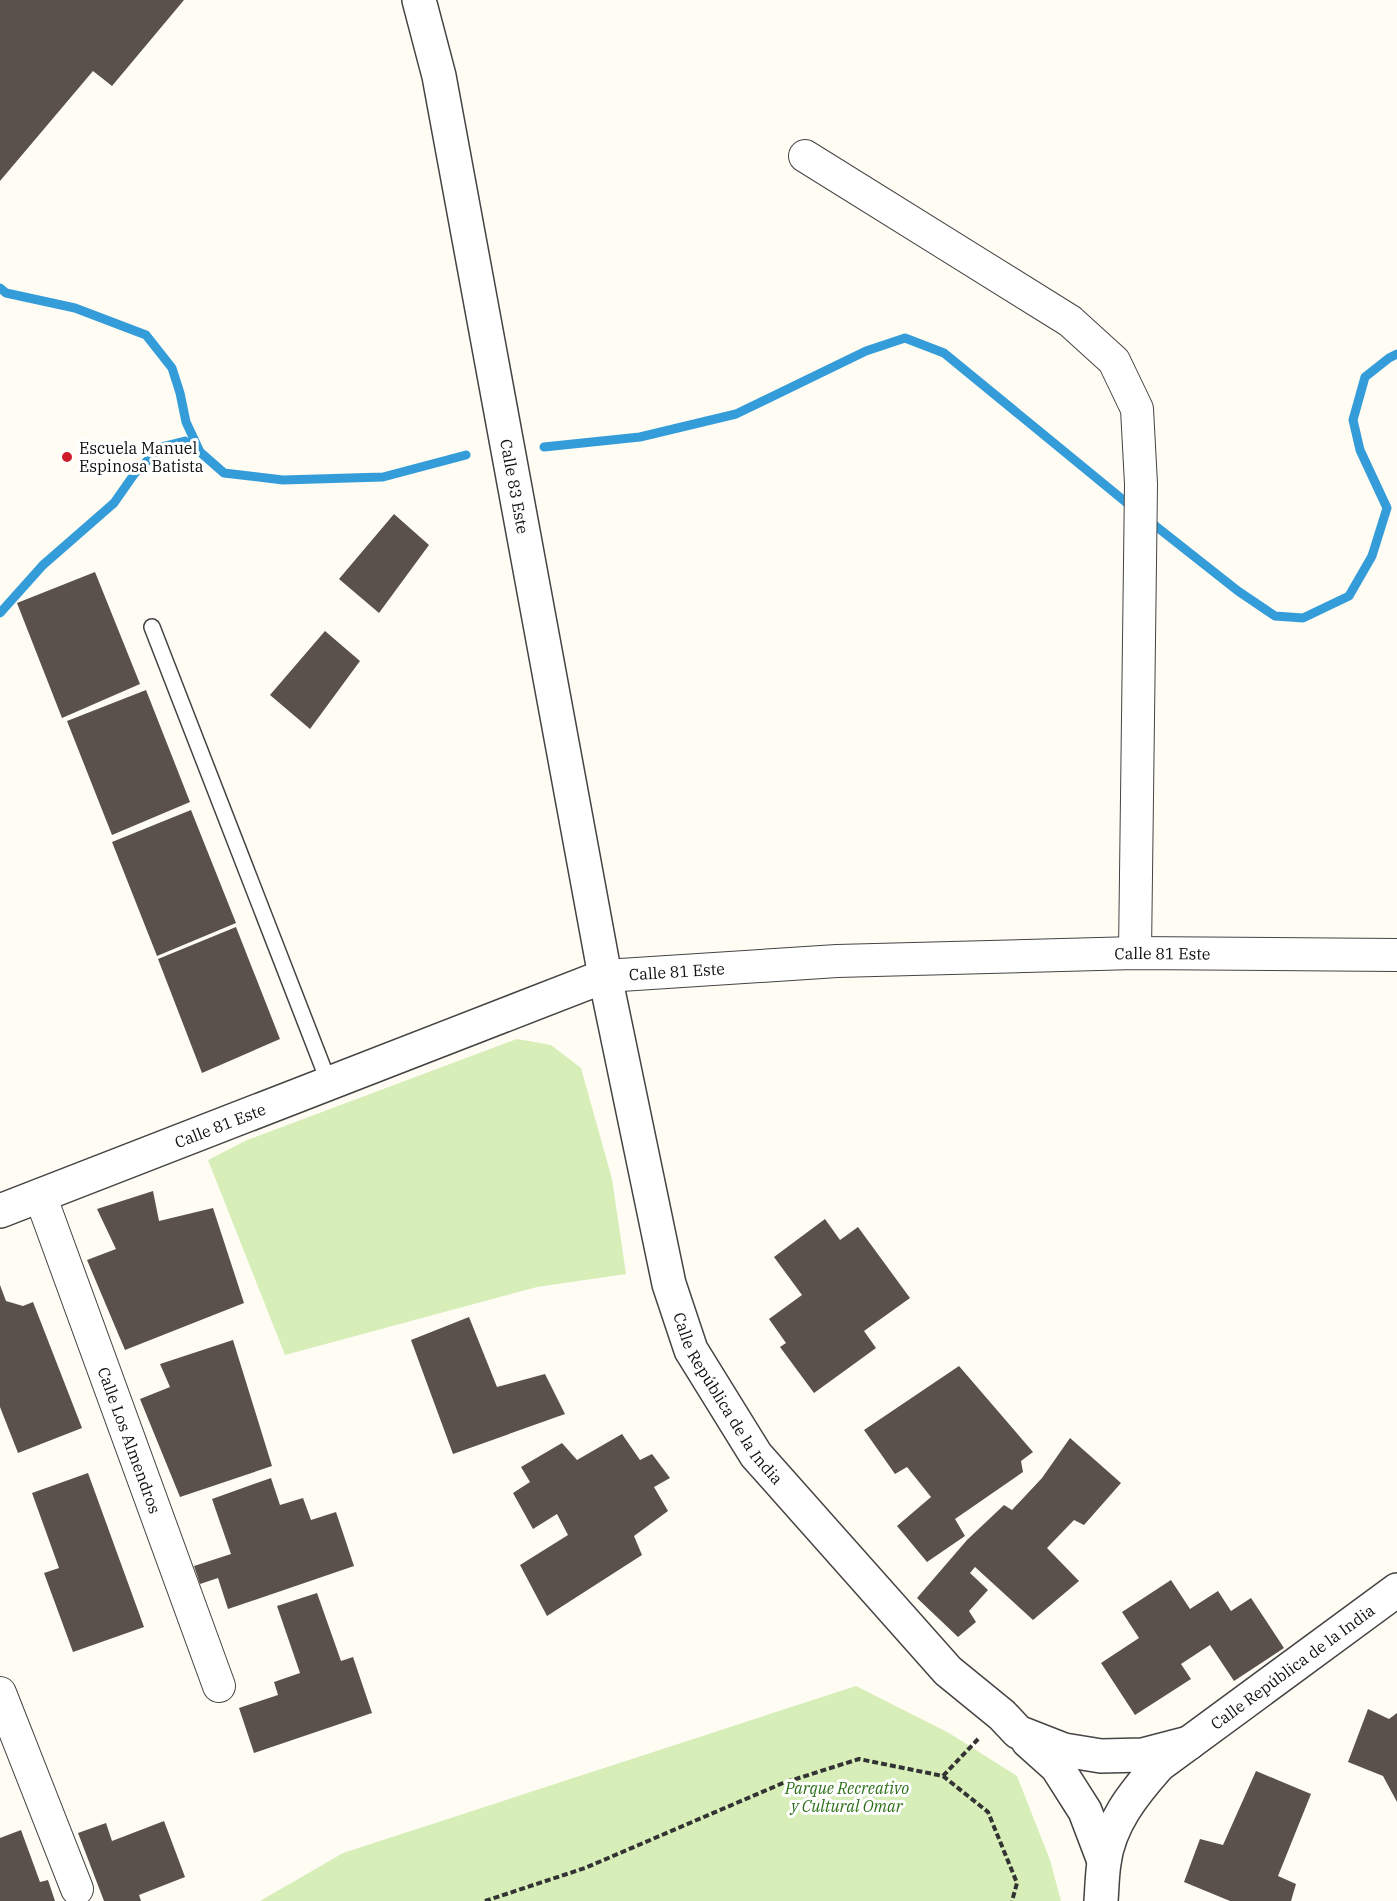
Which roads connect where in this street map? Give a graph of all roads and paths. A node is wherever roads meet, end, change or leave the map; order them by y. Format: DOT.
graph roads {
  1 [pos="419,0"];
  2 [pos="805,156"];
  3 [pos="152,627"];
  4 [pos="1135,953"];
  5 [pos="1397,955"];
  6 [pos="605,976"];
  7 [pos="329,1083"];
  8 [pos="40,1195"];
  9 [pos="0,1211"];
  10 [pos="1397,1590"];
  11 [pos="219,1686"];
  12 [pos="0,1693"];
  13 [pos="1010,1723"];
  14 [pos="1189,1743"];
  15 [pos="943,1776"];
  16 [pos="1104,1861"];
  17 [pos="76,1889"];
  18 [pos="485,1901"];
  19 [pos="1011,1901"];
  20 [pos="1101,1901"];
  1 -- 6 [label="street, Calle 83 Este"];
  2 -- 4 [label="street"];
  3 -- 7 [label="lane"];
  4 -- 5 [label="street, Calle 81 Este"];
  4 -- 6 [label="street, Calle 81 Este"];
  6 -- 7 [label="street, Calle 81 Este"];
  6 -- 13 [label="street, Calle República de la India"];
  7 -- 8 [label="street, Calle 81 Este"];
  8 -- 9 [label="street, Calle 81 Este"];
  8 -- 11 [label="street, Calle Los Almendros"];
  10 -- 14 [label="street, Calle República de la India"];
  12 -- 17 [label="street"];
  13 -- 14 [label="street, Calle República de la India"];
  13 -- 15 [label="path"];
  13 -- 16 [label="street, Calle República de la India"];
  14 -- 16 [label="street, Calle República de la India"];
  15 -- 18 [label="path"];
  15 -- 19 [label="path"];
  16 -- 20 [label="street, Calle República de la India"];
}
